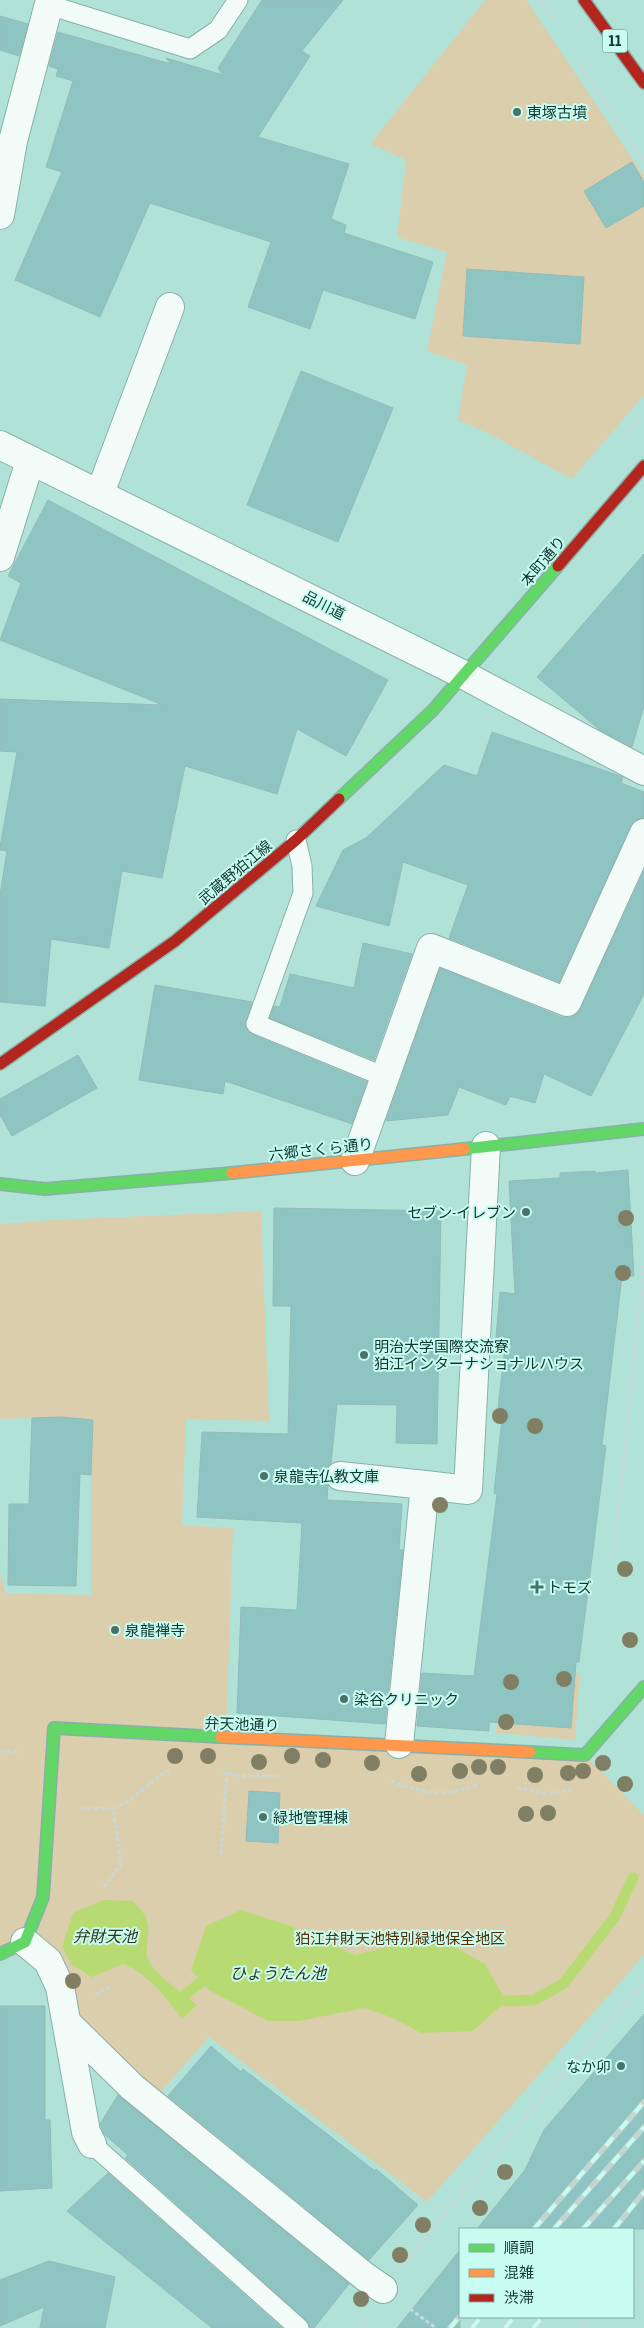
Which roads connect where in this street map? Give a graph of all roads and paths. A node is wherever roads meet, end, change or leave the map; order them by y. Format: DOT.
graph roads {
  1 [pos="238,0"];
  2 [pos="540,0"];
  3 [pos="584,0"];
  4 [pos="49,3"];
  5 [pos="556,22"];
  6 [pos="577,53"];
  7 [pos="644,83"];
  8 [pos="644,160"];
  9 [pos="0,215"];
  10 [pos="170,307"];
  11 [pos="0,445"];
  12 [pos="30,461"];
  13 [pos="644,466"];
  14 [pos="100,493"];
  15 [pos="0,556"];
  16 [pos="464,675"];
  17 [pos="644,771"];
  18 [pos="644,833"];
  19 [pos="296,840"];
  20 [pos="0,1064"];
  21 [pos="386,1077"];
  22 [pos="644,1129"];
  23 [pos="486,1146"];
  24 [pos="355,1161"];
  25 [pos="0,1184"];
  26 [pos="644,1263"];
  27 [pos="340,1476"];
  28 [pos="425,1485"];
  29 [pos="614,1554"];
  30 [pos="644,1687"];
  31 [pos="226,1739"];
  32 [pos="399,1744"];
  33 [pos="174,1771"];
  34 [pos="218,1772"];
  35 [pos="227,1774"];
  36 [pos="285,1775"];
  37 [pos="389,1780"];
  38 [pos="483,1783"];
  39 [pos="512,1786"];
  40 [pos="578,1789"];
  41 [pos="221,1854"];
  42 [pos="104,1887"];
  43 [pos="25,1942"];
  44 [pos="0,1954"];
  45 [pos="644,1984"];
  46 [pos="68,2024"];
  47 [pos="92,2144"];
  48 [pos="383,2289"];
  49 [pos="586,2318"];
  50 [pos="299,2328"];
  51 [pos="360,2328"];
  52 [pos="578,2328"];
  1 -- 4 [label="lane"];
  2 -- 5 [label="path"];
  3 -- 7 [label="street, 11"];
  4 -- 9 [label="street"];
  6 -- 8 [label="path"];
  10 -- 14 [label="street"];
  11 -- 12 [label="street, 品川道"];
  12 -- 14 [label="street, 品川道"];
  12 -- 15 [label="street"];
  13 -- 16 [label="street, 本町通り"];
  14 -- 16 [label="street, 品川道"];
  16 -- 17 [label="street, 品川道"];
  16 -- 19 [label="street, 武蔵野狛江線"];
  18 -- 21 [label="street"];
  19 -- 20 [label="street, 武蔵野狛江線"];
  19 -- 21 [label="lane"];
  21 -- 24 [label="street"];
  22 -- 23 [label="street, 六郷さくら通り"];
  23 -- 24 [label="street, 六郷さくら通り"];
  23 -- 28 [label="street"];
  24 -- 25 [label="street, 六郷さくら通り"];
  26 -- 29 [label="path"];
  27 -- 28 [label="street"];
  28 -- 32 [label="street"];
  30 -- 32 [label="street, 弁天池通り"];
  31 -- 32 [label="street, 弁天池通り"];
  31 -- 35 [label="path"];
  31 -- 43 [label="street, 弁天池通り"];
  33 -- 42 [label="path"];
  34 -- 35 [label="path"];
  35 -- 36 [label="path"];
  35 -- 41 [label="path"];
  37 -- 38 [label="path"];
  39 -- 40 [label="path"];
  43 -- 44 [label="street"];
  43 -- 46 [label="street"];
  45 -- 48 [label="path"];
  46 -- 47 [label="street"];
  46 -- 48 [label="street"];
  47 -- 50 [label="lane"];
  48 -- 51 [label="path"];
  49 -- 52 [label="path"];
}
